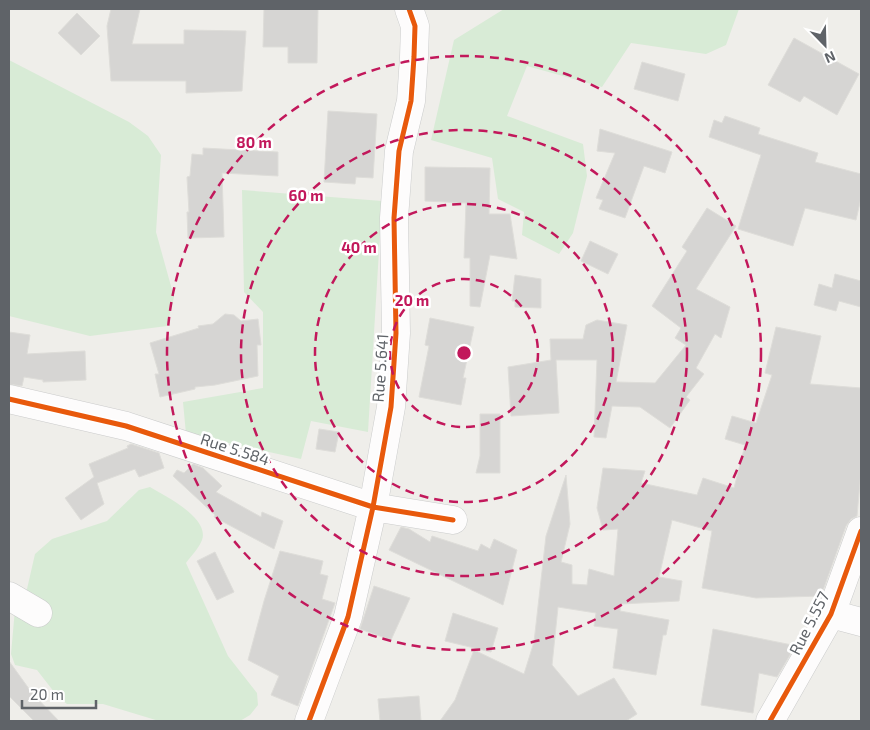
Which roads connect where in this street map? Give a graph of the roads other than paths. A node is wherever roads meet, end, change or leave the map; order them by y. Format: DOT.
graph roads {
  1 [pos="408,9"];
  2 [pos="9,399"];
  3 [pos="373,507"];
  4 [pos="453,520"];
  5 [pos="861,531"];
  6 [pos="9,596"];
  7 [pos="38,613"];
  8 [pos="831,614"];
  9 [pos="861,622"];
  10 [pos="774,720"];
  11 [pos="309,721"];
  1 -- 3 [label="street, Rue 5.641"];
  2 -- 3 [label="street, Rue 5.584"];
  3 -- 4 [label="street, Rue 5.584"];
  3 -- 11 [label="street, Rue 5.641"];
  5 -- 8 [label="street, Rue 5.557"];
  6 -- 7 [label="street"];
  8 -- 9 [label="street"];
  8 -- 10 [label="street, Rue 5.557"];
}
